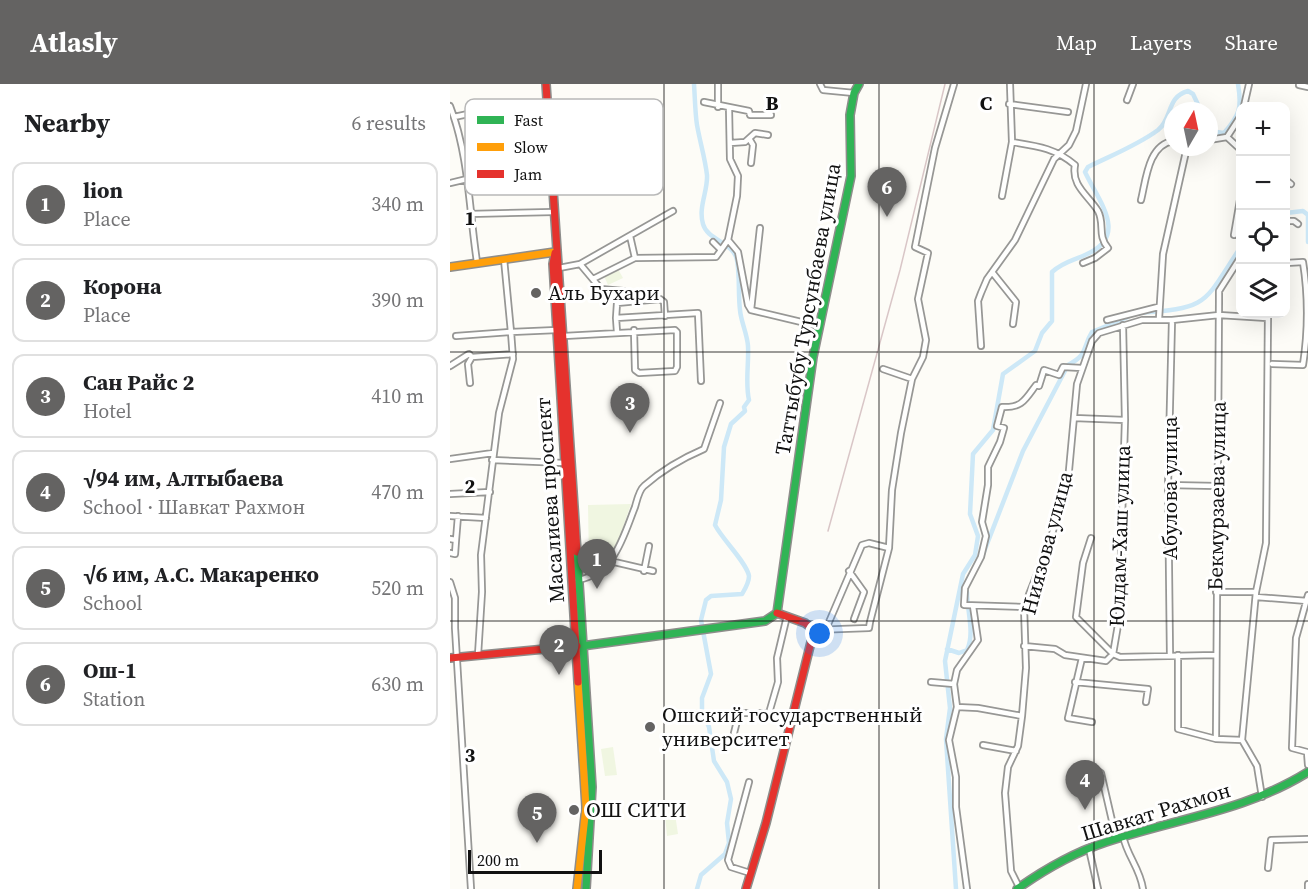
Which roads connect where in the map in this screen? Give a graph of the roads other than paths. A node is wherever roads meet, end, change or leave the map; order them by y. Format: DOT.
graph roads {
  1 [pos="546,84"];
  2 [pos="718,84"];
  3 [pos="820,84"];
  4 [pos="860,84"];
  5 [pos="954,84"];
  6 [pos="1010,84"];
  7 [pos="1086,84"];
  8 [pos="1133,84"];
  9 [pos="1249,84"];
  10 [pos="1299,86"];
  11 [pos="1308,87"];
  12 [pos="854,93"];
  13 [pos="547,99"];
  14 [pos="1127,100"];
  15 [pos="704,102"];
  16 [pos="1245,102"];
  17 [pos="1009,104"];
  18 [pos="450,106"];
  19 [pos="718,107"];
  20 [pos="729,108"];
  21 [pos="1068,112"];
  22 [pos="465,115"];
  23 [pos="771,115"];
  24 [pos="454,117"];
  25 [pos="1236,123"];
  26 [pos="768,135"];
  27 [pos="1227,137"];
  28 [pos="1218,138"];
  29 [pos="750,140"];
  30 [pos="1012,142"];
  31 [pos="730,143"];
  32 [pos="1164,145"];
  33 [pos="1236,145"];
  34 [pos="1062,153"];
  35 [pos="1185,156"];
  36 [pos="751,163"];
  37 [pos="465,169"];
  38 [pos="465,179"];
  39 [pos="450,183"];
  40 [pos="468,195"];
  41 [pos="553,195"];
  42 [pos="1002,196"];
  43 [pos="1141,200"];
  44 [pos="1238,210"];
  45 [pos="673,211"];
  46 [pos="554,212"];
  47 [pos="469,214"];
  48 [pos="1290,221"];
  49 [pos="1298,224"];
  50 [pos="760,228"];
  51 [pos="1234,235"];
  52 [pos="630,236"];
  53 [pos="713,242"];
  54 [pos="724,245"];
  55 [pos="555,252"];
  56 [pos="635,258"];
  57 [pos="504,259"];
  58 [pos="477,262"];
  59 [pos="1083,263"];
  60 [pos="1290,263"];
  61 [pos="580,264"];
  62 [pos="1236,264"];
  63 [pos="450,267"];
  64 [pos="559,268"];
  65 [pos="992,272"];
  66 [pos="593,279"];
  67 [pos="623,291"];
  68 [pos="751,310"];
  69 [pos="1159,313"];
  70 [pos="1219,315"];
  71 [pos="1236,315"];
  72 [pos="665,316"];
  73 [pos="616,318"];
  74 [pos="1267,318"];
  75 [pos="1107,320"];
  76 [pos="1172,320"];
  77 [pos="1013,324"];
  78 [pos="1123,325"];
  79 [pos="818,327"];
  80 [pos="556,330"];
  81 [pos="634,330"];
  82 [pos="511,332"];
  83 [pos="617,332"];
  84 [pos="456,336"];
  85 [pos="564,336"];
  86 [pos="981,346"];
  87 [pos="513,354"];
  88 [pos="472,357"];
  89 [pos="1272,364"];
  90 [pos="450,366"];
  91 [pos="1082,368"];
  92 [pos="883,369"];
  93 [pos="912,380"];
  94 [pos="701,381"];
  95 [pos="470,383"];
  96 [pos="720,403"];
  97 [pos="1074,418"];
  98 [pos="1125,420"];
  99 [pos="493,453"];
  100 [pos="450,459"];
  101 [pos="492,460"];
  102 [pos="564,463"];
  103 [pos="1168,485"];
  104 [pos="1217,486"];
  105 [pos="490,492"];
  106 [pos="450,494"];
  107 [pos="450,516"];
  108 [pos="458,516"];
  109 [pos="486,518"];
  110 [pos="1090,538"];
  111 [pos="453,539"];
  112 [pos="649,546"];
  113 [pos="889,548"];
  114 [pos="450,554"];
  115 [pos="610,561"];
  116 [pos="644,571"];
  117 [pos="653,571"];
  118 [pos="849,571"];
  119 [pos="578,580"];
  120 [pos="450,582"];
  121 [pos="1216,592"];
  122 [pos="1256,595"];
  123 [pos="1308,595"];
  124 [pos="1307,601"];
  125 [pos="969,606"];
  126 [pos="1024,607"];
  127 [pos="777,613"];
  128 [pos="787,616"];
  129 [pos="854,619"];
  130 [pos="826,629"];
  131 [pos="814,630"];
  132 [pos="578,646"];
  133 [pos="1024,646"];
  134 [pos="1113,654"];
  135 [pos="478,655"];
  136 [pos="1170,655"];
  137 [pos="1178,655"];
  138 [pos="1216,655"];
  139 [pos="453,658"];
  140 [pos="1082,658"];
  141 [pos="931,682"];
  142 [pos="1075,682"];
  143 [pos="953,684"];
  144 [pos="1146,702"];
  145 [pos="957,707"];
  146 [pos="1022,716"];
  147 [pos="1092,722"];
  148 [pos="734,733"];
  149 [pos="1216,740"];
  150 [pos="1242,740"];
  151 [pos="983,745"];
  152 [pos="1016,751"];
  153 [pos="1308,765"];
  154 [pos="1075,768"];
  155 [pos="1308,772"];
  156 [pos="749,782"];
  157 [pos="1262,797"];
  158 [pos="1119,837"];
  159 [pos="1308,839"];
  160 [pos="1089,849"];
  161 [pos="1268,868"];
  162 [pos="750,873"];
  163 [pos="1308,884"];
  164 [pos="1018,888"];
  165 [pos="471,889"];
  166 [pos="577,889"];
  167 [pos="585,889"];
  168 [pos="746,889"];
  169 [pos="967,889"];
  170 [pos="1098,889"];
  171 [pos="1143,889"];
  172 [pos="1308,889"];
  1 -- 13 [label="main road"];
  2 -- 19 [label="street"];
  3 -- 12 [label="street"];
  4 -- 12 [label="main road, Таттыбубу Турсунбаева улица"];
  5 -- 93 [label="street"];
  6 -- 17 [label="street"];
  7 -- 34 [label="street"];
  8 -- 14 [label="street"];
  9 -- 16 [label="street"];
  10 -- 11 [label="street"];
  12 -- 79 [label="main road, Таттыбубу Турсунбаева улица"];
  15 -- 19 [label="street"];
  17 -- 21 [label="street"];
  17 -- 30 [label="street"];
  18 -- 24 [label="street"];
  19 -- 20 [label="street"];
  20 -- 23 [label="street"];
  20 -- 31 [label="street"];
  22 -- 24 [label="street"];
  24 -- 37 [label="street"];
  25 -- 27 [label="street"];
  26 -- 29 [label="street"];
  27 -- 28 [label="street"];
  27 -- 33 [label="street"];
  29 -- 31 [label="street"];
  29 -- 36 [label="street"];
  30 -- 34 [label="street"];
  30 -- 42 [label="street"];
  31 -- 54 [label="street"];
  32 -- 43 [label="street"];
  34 -- 59 [label="street"];
  34 -- 65 [label="street"];
  35 -- 69 [label="street"];
  38 -- 39 [label="street"];
  40 -- 47 [label="street"];
  41 -- 46 [label="main road"];
  44 -- 51 [label="street"];
  45 -- 52 [label="street"];
  46 -- 47 [label="street"];
  46 -- 55 [label="main road"];
  47 -- 58 [label="street"];
  48 -- 49 [label="street"];
  50 -- 68 [label="street"];
  52 -- 56 [label="street"];
  52 -- 61 [label="street"];
  53 -- 54 [label="street"];
  54 -- 56 [label="street"];
  54 -- 68 [label="street"];
  55 -- 57 [label="main road"];
  55 -- 64 [label="main road"];
  55 -- 80 [label="main road, Масалиева проспект"];
  56 -- 66 [label="street"];
  57 -- 58 [label="main road"];
  57 -- 82 [label="street"];
  58 -- 63 [label="main road"];
  60 -- 89 [label="street"];
  61 -- 64 [label="street"];
  61 -- 66 [label="street"];
  62 -- 70 [label="street, Бекмурзаева улица"];
  64 -- 85 [label="main road"];
  65 -- 77 [label="street"];
  65 -- 86 [label="street"];
  66 -- 67 [label="street"];
  68 -- 79 [label="street"];
  69 -- 75 [label="street"];
  69 -- 76 [label="street, Ниязова улица"];
  69 -- 78 [label="street, Ниязова улица"];
  70 -- 71 [label="street, Ниязова улица"];
  70 -- 76 [label="street, Ниязова улица"];
  70 -- 104 [label="street, Бекмурзаева улица"];
  72 -- 73 [label="street"];
  72 -- 73 [label="street"];
  72 -- 94 [label="street"];
  73 -- 83 [label="street"];
  74 -- 122 [label="street"];
  76 -- 103 [label="street, Абулова улица"];
  78 -- 91 [label="street, Ниязова улица"];
  78 -- 98 [label="street, Юлдам-Хаш улица"];
  79 -- 127 [label="main road, Таттыбубу Турсунбаева улица"];
  80 -- 82 [label="street"];
  80 -- 102 [label="main road, Масалиева проспект"];
  81 -- 81 [label="street"];
  81 -- 83 [label="street"];
  82 -- 84 [label="street"];
  82 -- 87 [label="street"];
  83 -- 85 [label="street"];
  85 -- 119 [label="main road"];
  87 -- 88 [label="street"];
  87 -- 99 [label="street"];
  88 -- 90 [label="street"];
  88 -- 95 [label="street"];
  91 -- 97 [label="street, Ниязова улица"];
  91 -- 125 [label="street"];
  92 -- 93 [label="street"];
  93 -- 113 [label="street"];
  96 -- 115 [label="street"];
  97 -- 98 [label="street"];
  97 -- 126 [label="street, Ниязова улица"];
  98 -- 134 [label="street, Юлдам-Хаш улица"];
  99 -- 100 [label="street"];
  99 -- 101 [label="street"];
  101 -- 102 [label="street"];
  101 -- 105 [label="street"];
  102 -- 132 [label="main road, Масалиева проспект"];
  103 -- 104 [label="street"];
  103 -- 136 [label="street, Абулова улица"];
  104 -- 121 [label="street, Бекмурзаева улица"];
  105 -- 106 [label="street"];
  105 -- 109 [label="street"];
  107 -- 108 [label="street"];
  108 -- 109 [label="street"];
  108 -- 111 [label="street"];
  109 -- 135 [label="street"];
  110 -- 134 [label="street"];
  111 -- 114 [label="street"];
  112 -- 116 [label="street"];
  113 -- 118 [label="street"];
  113 -- 130 [label="street"];
  115 -- 116 [label="street"];
  115 -- 119 [label="street"];
  116 -- 117 [label="street"];
  118 -- 129 [label="street"];
  118 -- 130 [label="street"];
  119 -- 132 [label="main road"];
  120 -- 139 [label="street"];
  121 -- 122 [label="street"];
  121 -- 138 [label="street, Бекмурзаева улица"];
  122 -- 124 [label="street"];
  122 -- 150 [label="street"];
  123 -- 124 [label="street"];
  124 -- 153 [label="street"];
  125 -- 126 [label="street"];
  125 -- 143 [label="street"];
  126 -- 133 [label="street, Ниязова улица"];
  127 -- 128 [label="main road"];
  127 -- 132 [label="main road"];
  128 -- 131 [label="main road"];
  128 -- 148 [label="street"];
  130 -- 131 [label="street"];
  131 -- 162 [label="main road"];
  132 -- 135 [label="main road"];
  132 -- 166 [label="main road, Масалиева проспект"];
  132 -- 167 [label="main road, Масалиева проспект"];
  133 -- 140 [label="street, Юлдам-Хаш улица"];
  133 -- 146 [label="street, Ниязова улица"];
  134 -- 136 [label="street"];
  134 -- 140 [label="street, Юлдам-Хаш улица"];
  135 -- 139 [label="main road"];
  136 -- 137 [label="street"];
  137 -- 138 [label="street"];
  137 -- 149 [label="street"];
  138 -- 149 [label="street, Бекмурзаева улица"];
  139 -- 165 [label="street"];
  140 -- 142 [label="street"];
  141 -- 143 [label="street"];
  142 -- 144 [label="street"];
  142 -- 147 [label="street"];
  143 -- 145 [label="street"];
  145 -- 146 [label="street"];
  145 -- 169 [label="street"];
  146 -- 152 [label="street, Ниязова улица"];
  149 -- 150 [label="street"];
  150 -- 157 [label="street"];
  151 -- 152 [label="street"];
  152 -- 164 [label="street, Ниязова улица"];
  154 -- 158 [label="street"];
  155 -- 157 [label="main road, Шавкат Рахмон"];
  156 -- 162 [label="street"];
  157 -- 158 [label="main road, Шавкат Рахмон"];
  158 -- 160 [label="main road, Шавкат Рахмон"];
  158 -- 171 [label="street"];
  159 -- 161 [label="street"];
  160 -- 164 [label="main road, Шавкат Рахмон"];
  160 -- 170 [label="street"];
  162 -- 168 [label="main road"];
  163 -- 172 [label="street"];
}
